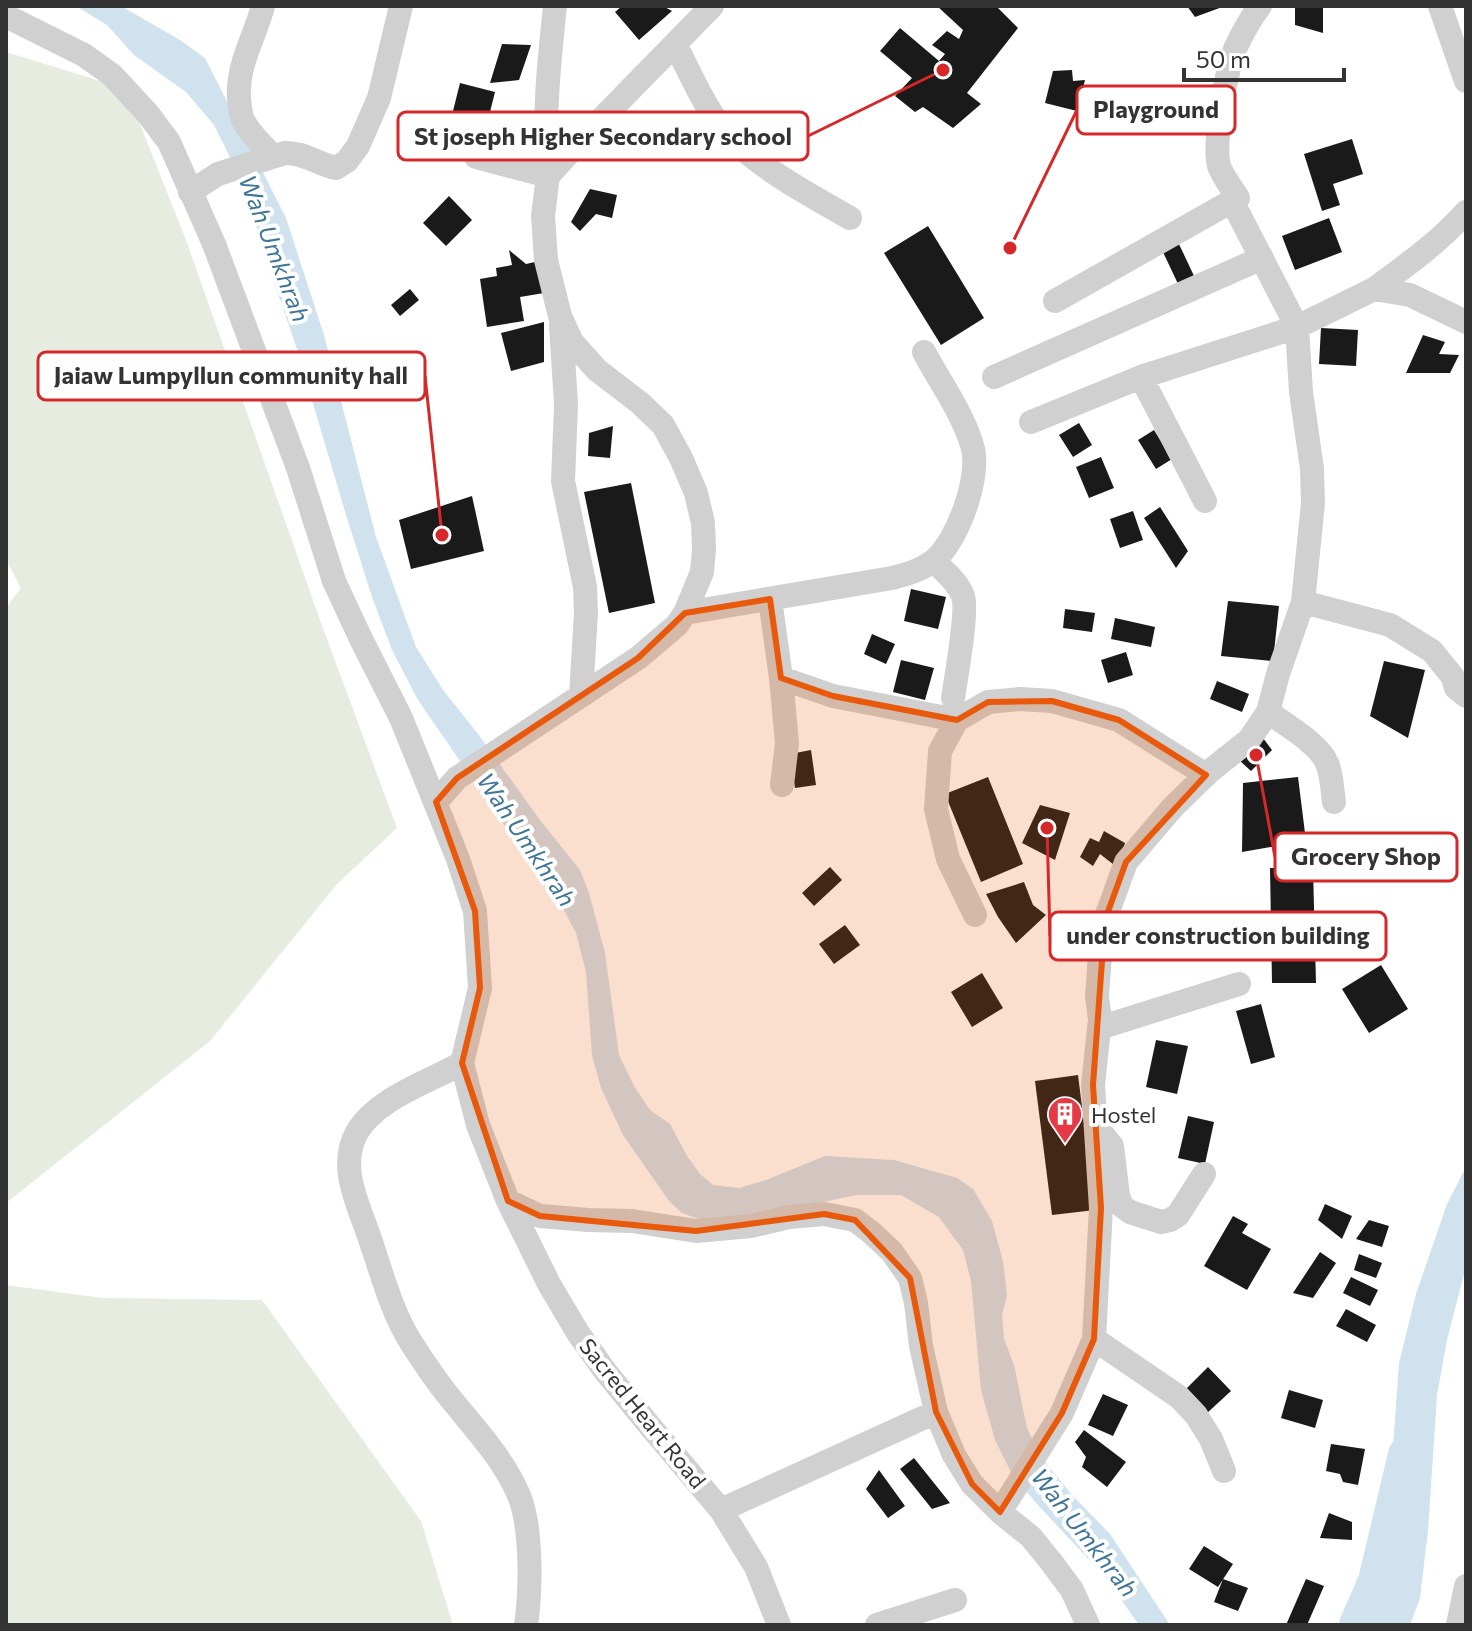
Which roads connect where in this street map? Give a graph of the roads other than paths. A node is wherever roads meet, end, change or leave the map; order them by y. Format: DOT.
graph roads {
  1 [pos="263,6"];
  2 [pos="401,6"];
  3 [pos="555,6"];
  4 [pos="712,6"];
  5 [pos="1260,6"];
  6 [pos="1440,6"];
  7 [pos="6,16"];
  8 [pos="675,44"];
  9 [pos="1466,81"];
  10 [pos="476,157"];
  11 [pos="269,158"];
  12 [pos="548,176"];
  13 [pos="190,192"];
  14 [pos="1232,201"];
  15 [pos="1466,212"];
  16 [pos="850,218"];
  17 [pos="1262,258"];
  18 [pos="1374,289"];
  19 [pos="1055,301"];
  20 [pos="560,316"];
  21 [pos="1466,322"];
  22 [pos="1297,327"];
  23 [pos="924,352"];
  24 [pos="994,377"];
  25 [pos="1141,377"];
  26 [pos="1031,422"];
  27 [pos="1205,501"];
  28 [pos="934,561"];
  29 [pos="770,599"];
  30 [pos="1303,602"];
  31 [pos="685,613"];
  32 [pos="781,678"];
  33 [pos="581,696"];
  34 [pos="1466,696"];
  35 [pos="955,709"];
  36 [pos="1268,712"];
  37 [pos="1206,775"];
  38 [pos="782,785"];
  39 [pos="436,802"];
  40 [pos="1334,802"];
  41 [pos="975,915"];
  42 [pos="1239,984"];
  43 [pos="1099,1028"];
  44 [pos="462,1063"];
  45 [pos="1096,1130"];
  46 [pos="1204,1174"];
  47 [pos="508,1201"];
  48 [pos="1094,1339"];
  49 [pos="936,1412"];
  50 [pos="1224,1471"];
  51 [pos="721,1510"];
  52 [pos="1000,1512"];
  53 [pos="1466,1586"];
  54 [pos="955,1600"];
  55 [pos="526,1625"];
  56 [pos="779,1625"];
  57 [pos="877,1625"];
  58 [pos="1088,1625"];
  59 [pos="1458,1625"];
  1 -- 11 [label="street"];
  2 -- 11 [label="street"];
  3 -- 12 [label="street"];
  4 -- 8 [label="street"];
  5 -- 14 [label="street"];
  6 -- 9 [label="street"];
  7 -- 13 [label="street"];
  8 -- 12 [label="street"];
  8 -- 16 [label="street"];
  10 -- 12 [label="street"];
  11 -- 13 [label="street"];
  12 -- 20 [label="street"];
  13 -- 39 [label="street"];
  14 -- 17 [label="street"];
  14 -- 19 [label="street"];
  15 -- 18 [label="street"];
  17 -- 22 [label="street"];
  17 -- 24 [label="street"];
  18 -- 21 [label="street"];
  18 -- 22 [label="street"];
  20 -- 31 [label="street"];
  20 -- 33 [label="street"];
  22 -- 25 [label="street"];
  22 -- 30 [label="street"];
  23 -- 28 [label="street"];
  25 -- 26 [label="street"];
  25 -- 27 [label="street"];
  28 -- 29 [label="street"];
  28 -- 35 [label="street"];
  29 -- 31 [label="street"];
  29 -- 32 [label="street"];
  30 -- 34 [label="street"];
  30 -- 36 [label="street"];
  31 -- 33 [label="street"];
  32 -- 35 [label="street"];
  32 -- 38 [label="street"];
  33 -- 39 [label="street"];
  35 -- 37 [label="street"];
  35 -- 41 [label="street"];
  36 -- 37 [label="street"];
  36 -- 40 [label="street"];
  37 -- 43 [label="street"];
  39 -- 44 [label="street"];
  42 -- 43 [label="street"];
  43 -- 45 [label="street"];
  44 -- 47 [label="street, Sacred Heart Road"];
  44 -- 55 [label="street"];
  45 -- 46 [label="street"];
  45 -- 48 [label="street"];
  47 -- 49 [label="street"];
  47 -- 51 [label="street, Sacred Heart Road"];
  48 -- 50 [label="street"];
  48 -- 52 [label="street"];
  49 -- 51 [label="street"];
  49 -- 52 [label="street"];
  51 -- 56 [label="street, Sacred Heart Road"];
  52 -- 58 [label="street"];
  53 -- 59 [label="street"];
  54 -- 57 [label="street"];
}
